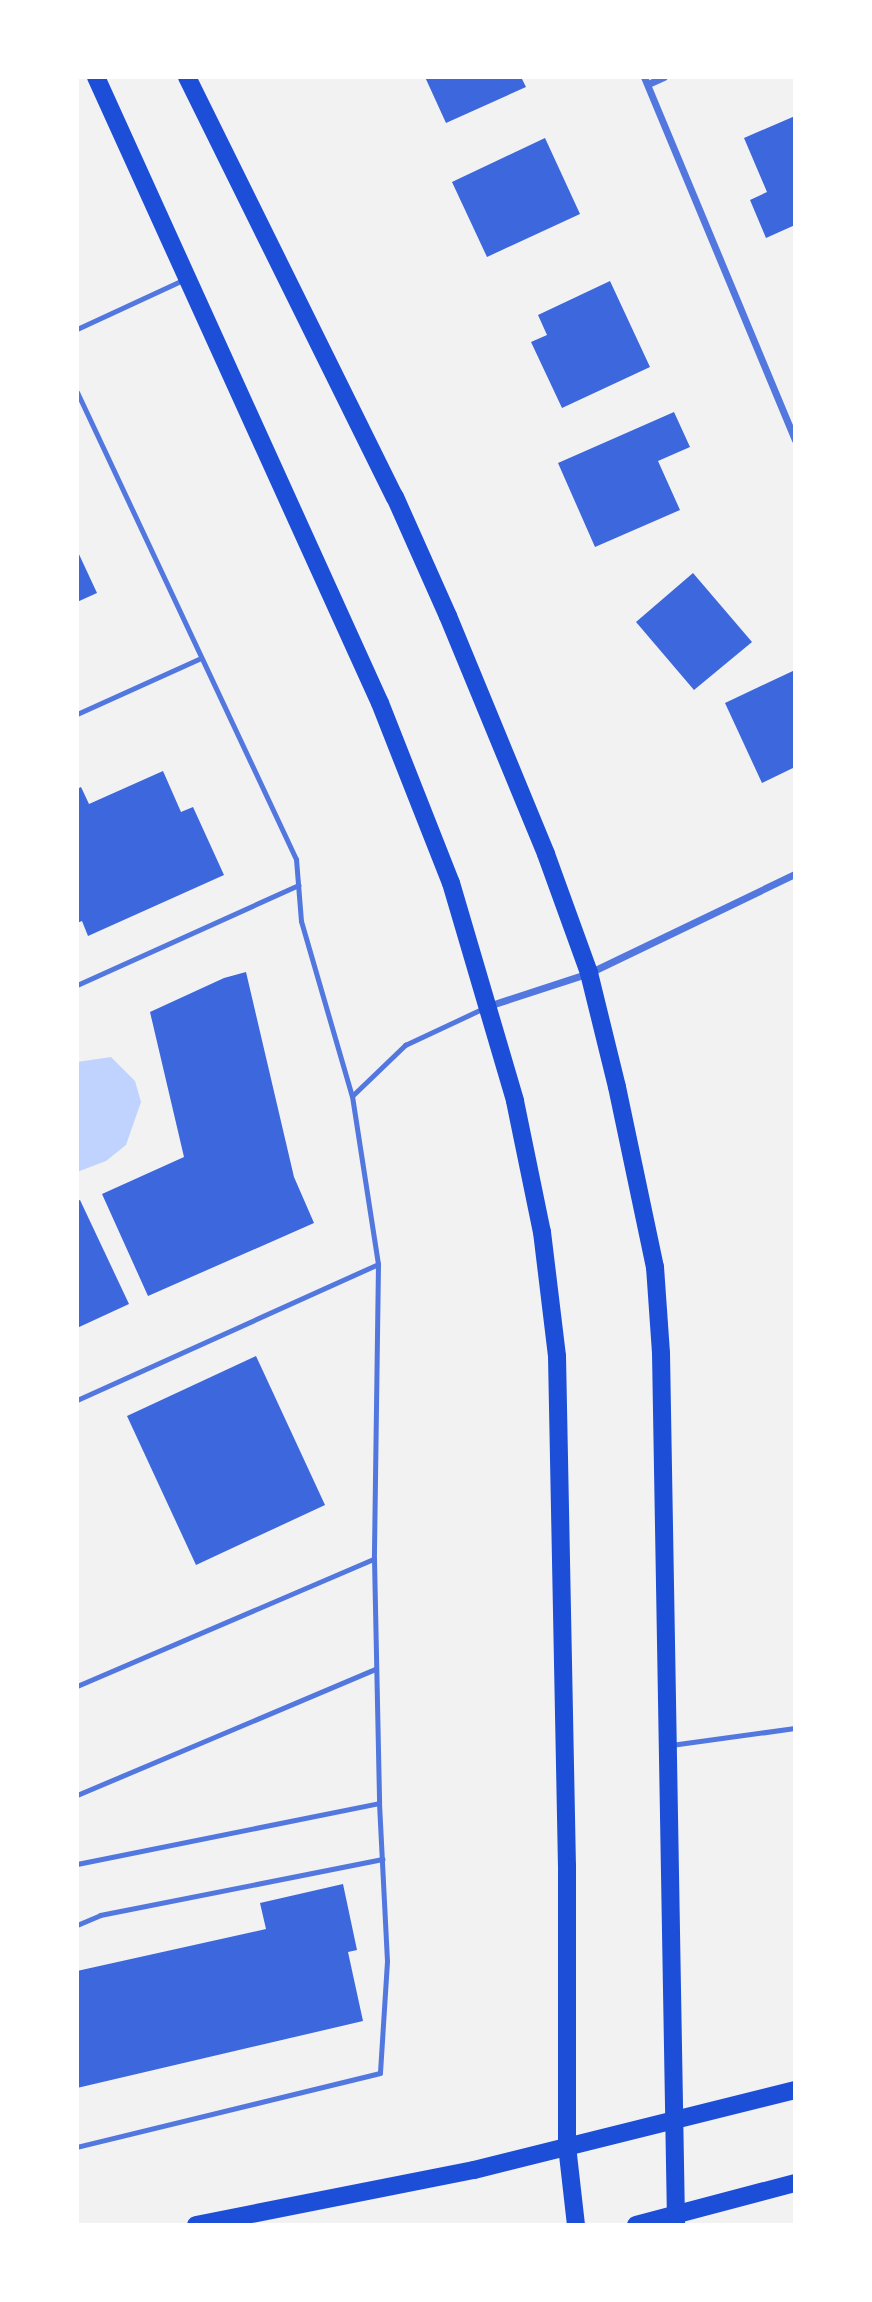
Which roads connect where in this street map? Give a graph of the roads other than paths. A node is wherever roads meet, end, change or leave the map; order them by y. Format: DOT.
graph roads {
  1 [pos="96,77"];
  2 [pos="187,77"];
  3 [pos="664,77"];
  4 [pos="646,81"];
  5 [pos="188,278"];
  6 [pos="77,329"];
  7 [pos="77,392"];
  8 [pos="795,440"];
  9 [pos="201,658"];
  10 [pos="77,714"];
  11 [pos="795,874"];
  12 [pos="298,885"];
  13 [pos="589,973"];
  14 [pos="77,985"];
  15 [pos="487,1006"];
  16 [pos="352,1096"];
  17 [pos="378,1264"];
  18 [pos="77,1400"];
  19 [pos="374,1559"];
  20 [pos="376,1669"];
  21 [pos="77,1686"];
  22 [pos="795,1728"];
  23 [pos="667,1745"];
  24 [pos="77,1795"];
  25 [pos="379,1803"];
  26 [pos="382,1859"];
  27 [pos="77,1864"];
  28 [pos="77,1925"];
  29 [pos="795,2090"];
  30 [pos="678,2119"];
  31 [pos="567,2146"];
  32 [pos="77,2147"];
  33 [pos="795,2183"];
  34 [pos="676,2220"];
  35 [pos="196,2225"];
  36 [pos="576,2225"];
  37 [pos="636,2225"];
  1 -- 5 [label="main road"];
  2 -- 13 [label="main road"];
  3 -- 4 [label="street"];
  4 -- 8 [label="street"];
  5 -- 6 [label="lane"];
  5 -- 15 [label="main road"];
  7 -- 9 [label="lane"];
  9 -- 10 [label="lane"];
  9 -- 12 [label="lane"];
  11 -- 13 [label="street"];
  12 -- 14 [label="lane"];
  12 -- 16 [label="lane"];
  13 -- 15 [label="street"];
  13 -- 23 [label="main road"];
  15 -- 16 [label="lane"];
  15 -- 31 [label="main road"];
  16 -- 17 [label="lane"];
  17 -- 18 [label="lane"];
  17 -- 19 [label="lane"];
  19 -- 20 [label="lane"];
  19 -- 21 [label="lane"];
  20 -- 24 [label="lane"];
  20 -- 25 [label="lane"];
  22 -- 23 [label="lane"];
  23 -- 30 [label="main road"];
  25 -- 26 [label="lane"];
  25 -- 27 [label="lane"];
  26 -- 28 [label="lane"];
  26 -- 32 [label="lane"];
  29 -- 30 [label="main road"];
  30 -- 31 [label="main road"];
  30 -- 34 [label="main road"];
  31 -- 35 [label="main road"];
  31 -- 36 [label="main road"];
  33 -- 34 [label="main road"];
  34 -- 37 [label="main road"];
}
